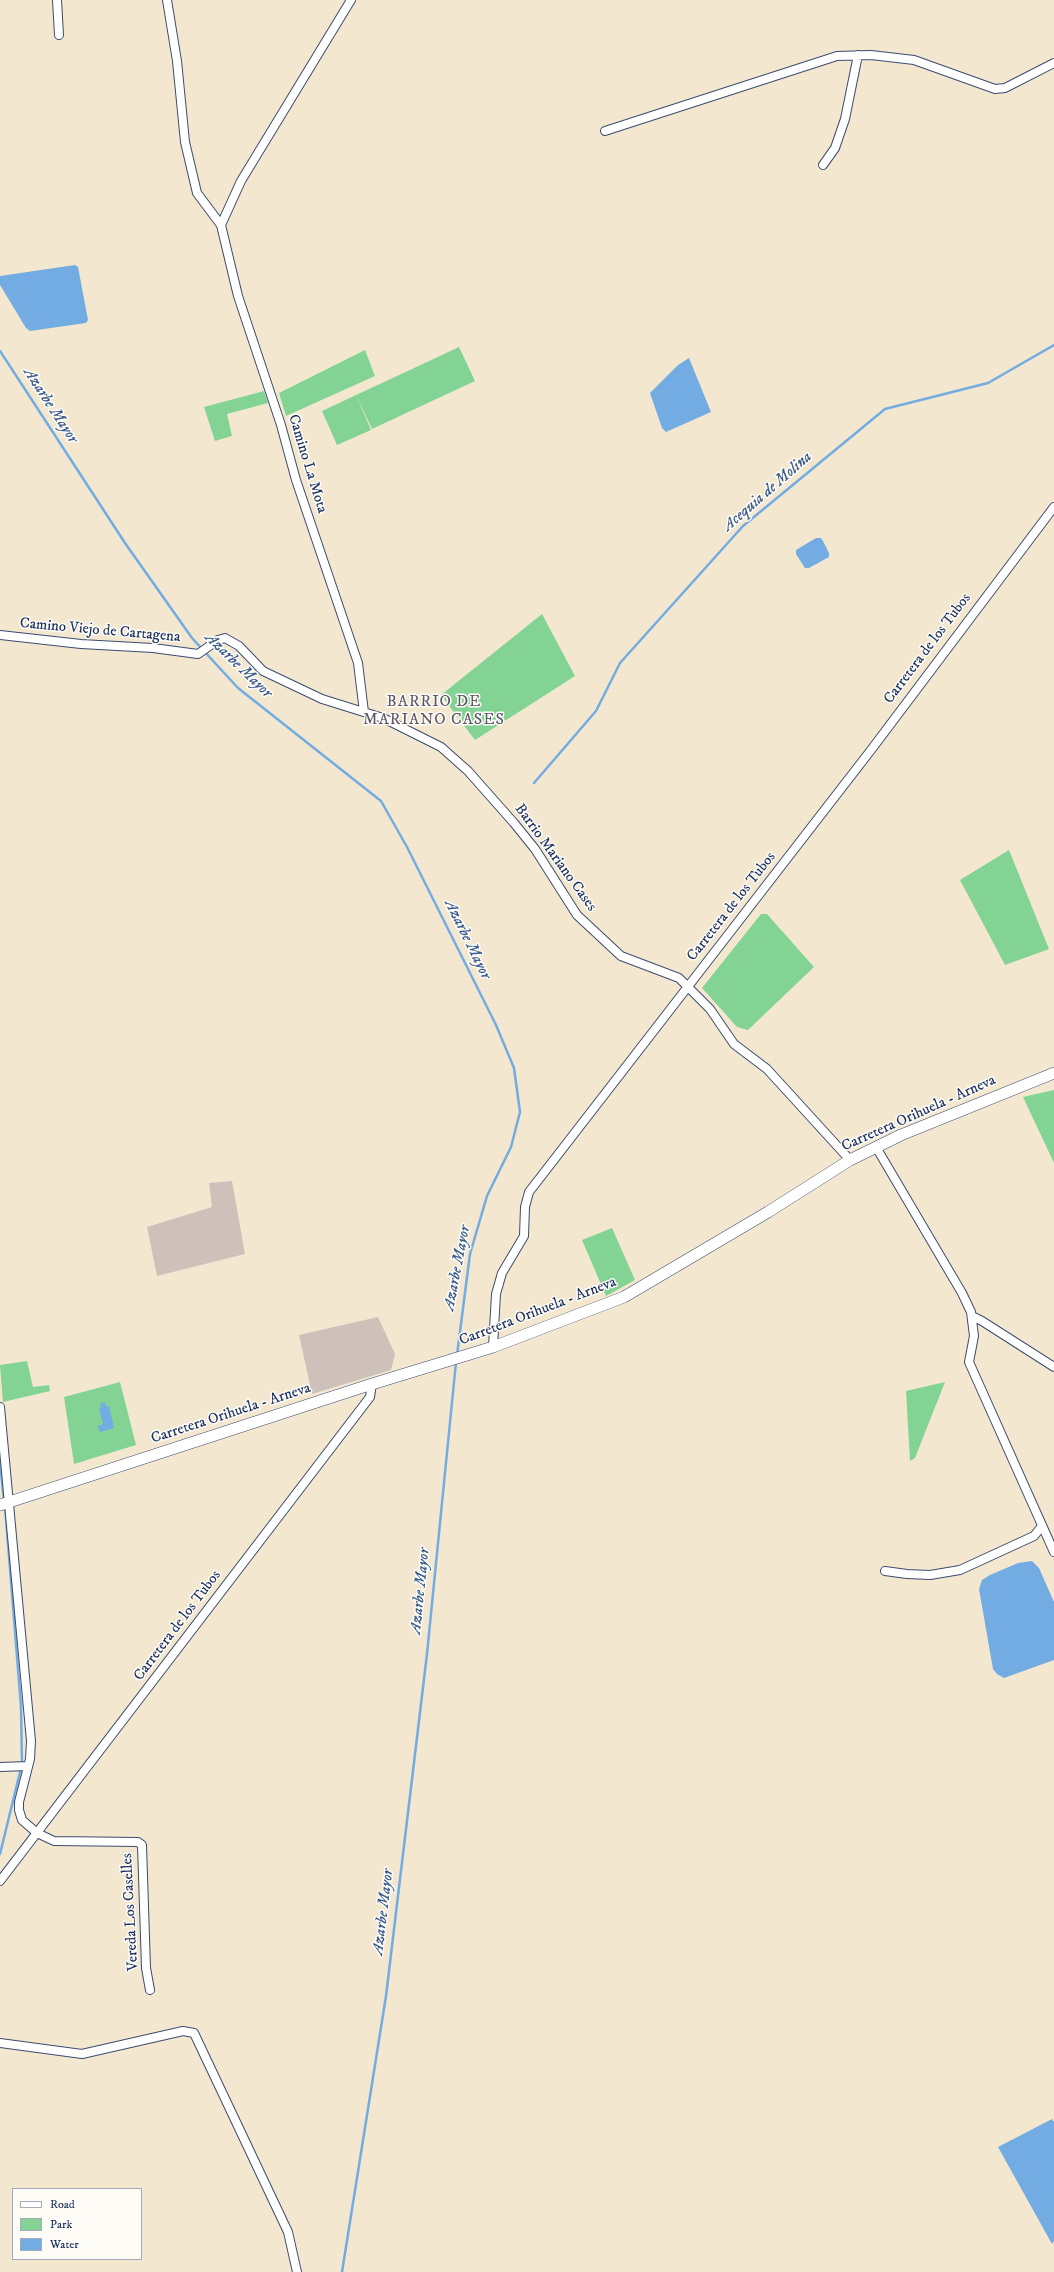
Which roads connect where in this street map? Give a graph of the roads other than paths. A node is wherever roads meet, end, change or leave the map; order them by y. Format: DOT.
graph roads {
  1 [pos="57,0"];
  2 [pos="167,0"];
  3 [pos="351,0"];
  4 [pos="59,35"];
  5 [pos="858,55"];
  6 [pos="1054,63"];
  7 [pos="605,131"];
  8 [pos="823,165"];
  9 [pos="221,225"];
  10 [pos="1054,507"];
  11 [pos="0,636"];
  12 [pos="218,640"];
  13 [pos="364,712"];
  14 [pos="688,987"];
  15 [pos="1054,1073"];
  16 [pos="876,1147"];
  17 [pos="850,1160"];
  18 [pos="972,1316"];
  19 [pos="493,1347"];
  20 [pos="1054,1366"];
  21 [pos="372,1384"];
  22 [pos="0,1407"];
  23 [pos="4,1504"];
  24 [pos="1042,1526"];
  25 [pos="1054,1552"];
  26 [pos="885,1571"];
  27 [pos="28,1766"];
  28 [pos="0,1767"];
  29 [pos="37,1833"];
  30 [pos="0,1881"];
  31 [pos="150,1990"];
  32 [pos="0,2043"];
  33 [pos="297,2272"];
  1 -- 4 [label="street"];
  2 -- 9 [label="street"];
  3 -- 9 [label="street"];
  5 -- 6 [label="street"];
  5 -- 7 [label="street"];
  5 -- 8 [label="street"];
  9 -- 13 [label="street, Camino La Mota"];
  10 -- 14 [label="street, Carretera de los Tubos"];
  11 -- 12 [label="street, Camino Viejo de Cartagena"];
  12 -- 13 [label="street, Barrio Mariano Cases"];
  13 -- 14 [label="street, Barrio Mariano Cases"];
  14 -- 17 [label="street, Barrio Mariano Cases"];
  14 -- 19 [label="street, Carretera de los Tubos"];
  15 -- 16 [label="main road, Carretera Orihuela - Arneva"];
  16 -- 17 [label="main road, Carretera Orihuela - Arneva"];
  16 -- 18 [label="street"];
  17 -- 19 [label="main road, Carretera Orihuela - Arneva"];
  18 -- 20 [label="street"];
  18 -- 24 [label="street"];
  19 -- 21 [label="main road, Carretera Orihuela - Arneva"];
  21 -- 23 [label="main road, Carretera Orihuela - Arneva"];
  21 -- 29 [label="street, Carretera de los Tubos"];
  22 -- 23 [label="street"];
  23 -- 27 [label="street"];
  24 -- 25 [label="street"];
  24 -- 26 [label="street"];
  27 -- 28 [label="street"];
  27 -- 29 [label="street"];
  29 -- 30 [label="street, Carretera de los Tubos"];
  29 -- 31 [label="street, Vereda Los Caselles"];
  32 -- 33 [label="street"];
}
